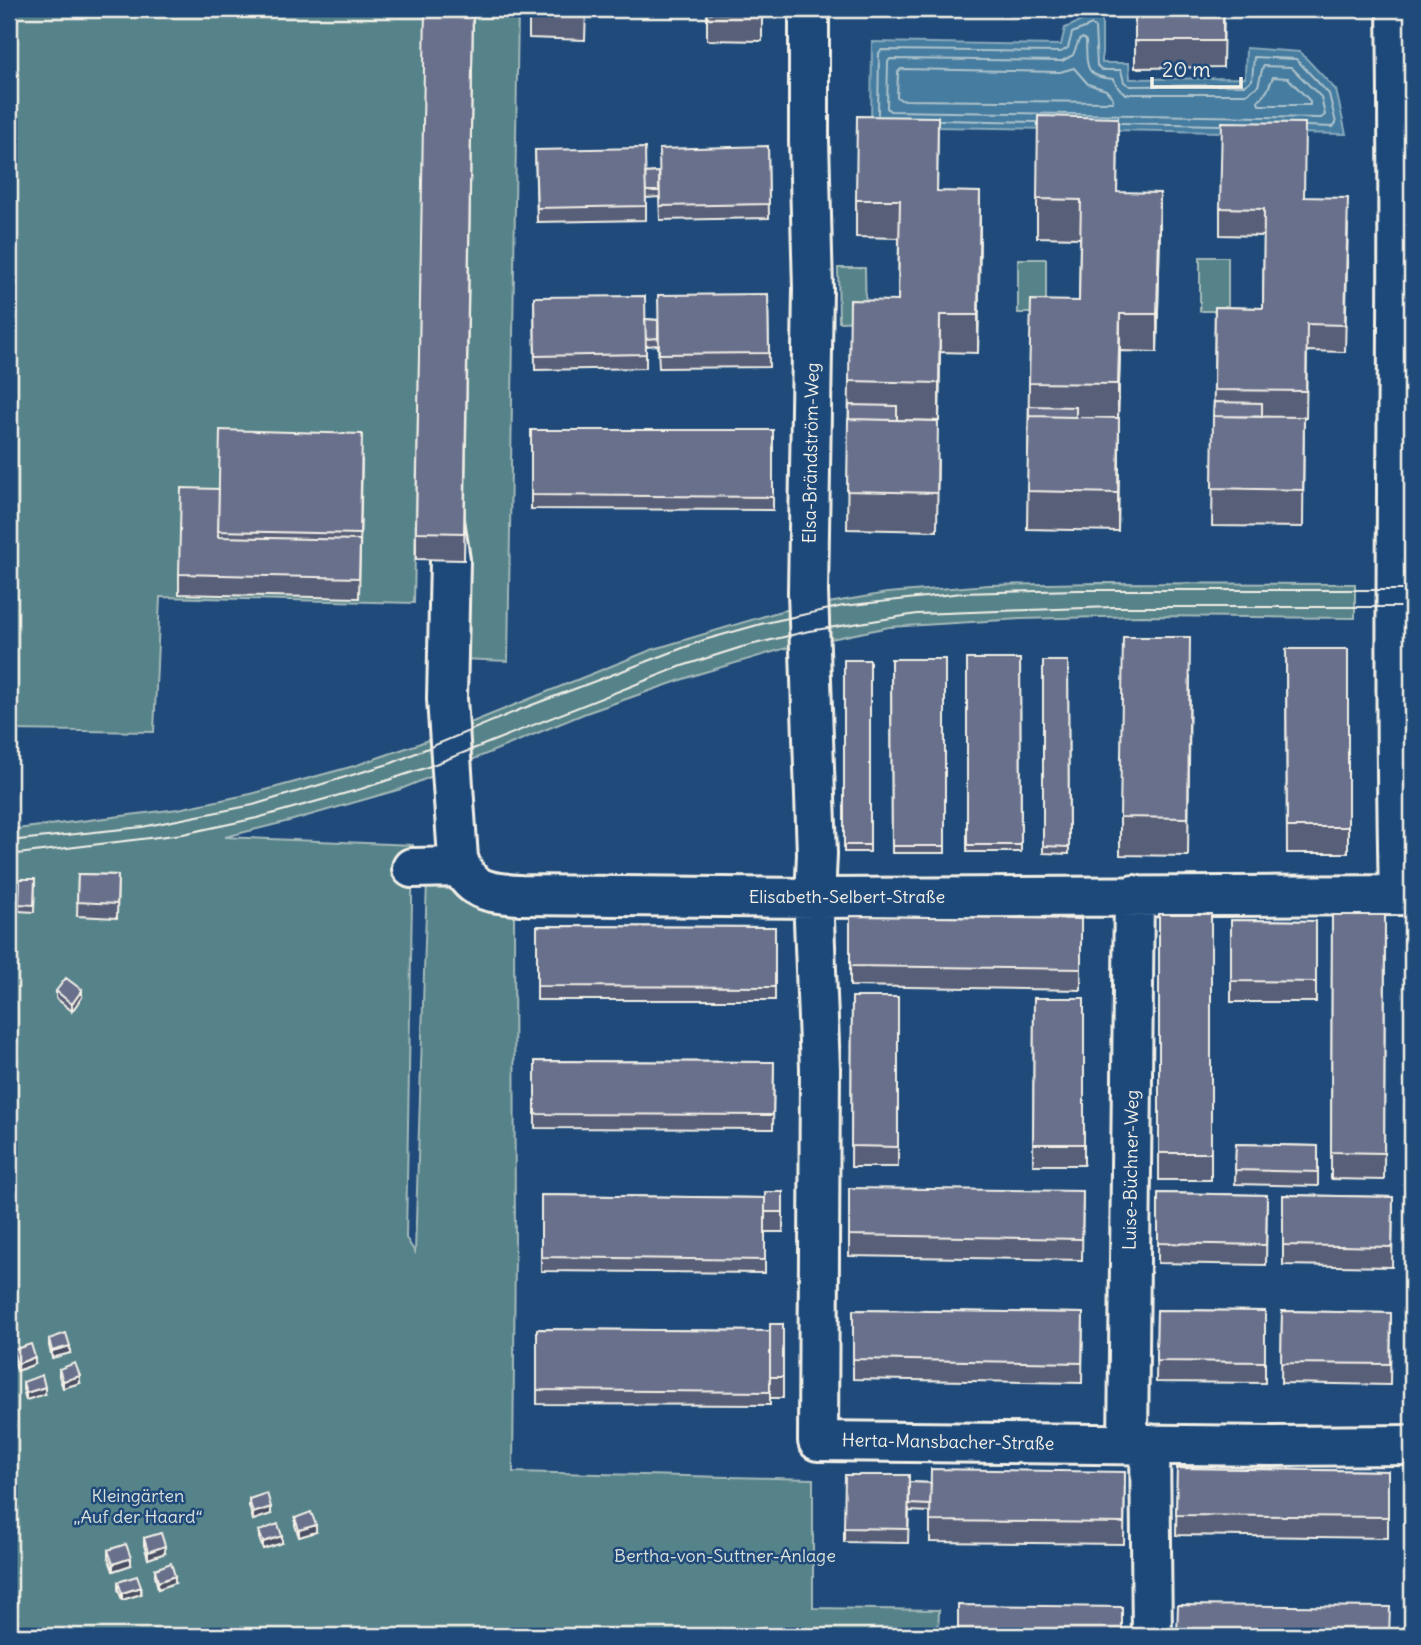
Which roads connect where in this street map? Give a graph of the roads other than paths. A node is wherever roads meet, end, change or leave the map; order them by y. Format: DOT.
graph roads {
  1 [pos="809,9"];
  2 [pos="1397,9"];
  3 [pos="436,469"];
  4 [pos="429,559"];
  5 [pos="436,697"];
  6 [pos="461,867"];
  7 [pos="412,868"];
  8 [pos="1133,895"];
  9 [pos="1406,895"];
  10 [pos="815,898"];
  11 [pos="1139,1444"];
  12 [pos="1412,1445"];
  13 [pos="1152,1636"];
  1 -- 10 [label="street, Elsa-Brändström-Weg"];
  2 -- 9 [label="street"];
  3 -- 5 [label="street"];
  4 -- 5 [label="street"];
  5 -- 6 [label="street"];
  6 -- 7 [label="street"];
  6 -- 10 [label="street, Elisabeth-Selbert-Straße"];
  8 -- 9 [label="street, Elisabeth-Selbert-Straße"];
  8 -- 10 [label="street, Elisabeth-Selbert-Straße"];
  8 -- 11 [label="street, Luise-Büchner-Weg"];
  10 -- 11 [label="street, Herta-Mansbacher-Straße"];
  11 -- 12 [label="street, Herta-Mansbacher-Straße"];
  11 -- 13 [label="street, Luise-Büchner-Weg"];
}
